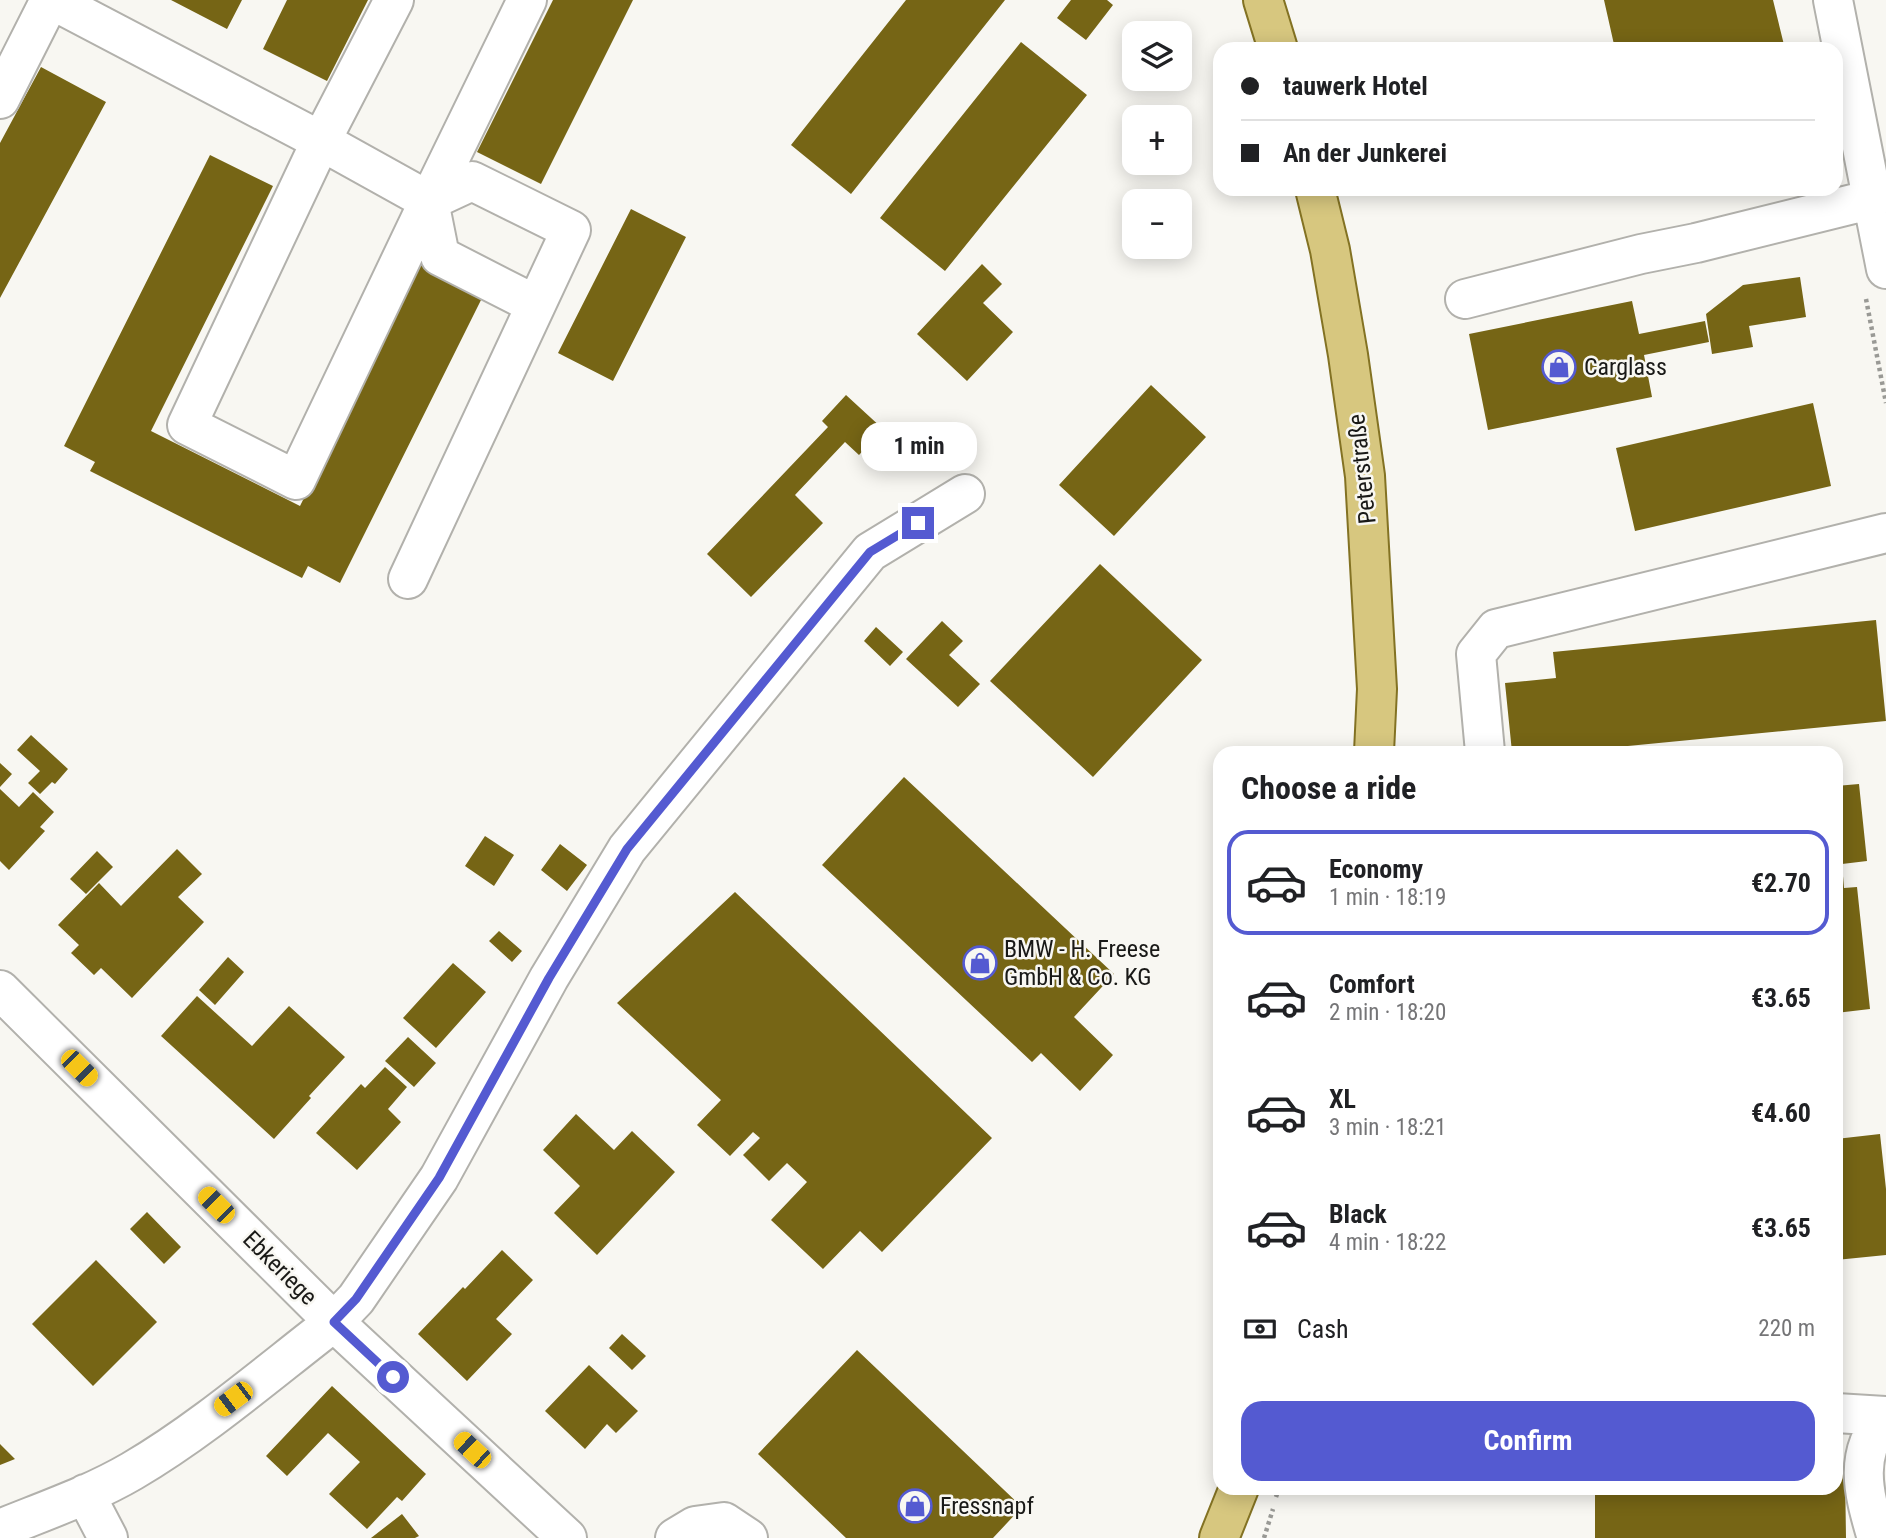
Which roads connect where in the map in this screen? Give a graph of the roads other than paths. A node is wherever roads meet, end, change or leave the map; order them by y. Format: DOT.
graph roads {
  1 [pos="51,0"];
  2 [pos="394,0"];
  3 [pos="527,0"];
  4 [pos="1263,0"];
  5 [pos="1833,0"];
  6 [pos="1276,42"];
  7 [pos="1841,42"];
  8 [pos="1843,50"];
  9 [pos="0,99"];
  10 [pos="321,141"];
  11 [pos="1317,196"];
  12 [pos="1873,200"];
  13 [pos="429,201"];
  14 [pos="1886,269"];
  15 [pos="1465,299"];
  16 [pos="536,305"];
  17 [pos="965,494"];
  18 [pos="1886,533"];
  19 [pos="408,579"];
  20 [pos="1374,746"];
  21 [pos="1484,746"];
  22 [pos="0,990"];
  23 [pos="334,1322"];
  24 [pos="1843,1413"];
  25 [pos="1885,1416"];
  26 [pos="85,1494"];
  27 [pos="1236,1495"];
  28 [pos="0,1529"];
  29 [pos="108,1538"];
  30 [pos="567,1538"];
  31 [pos="675,1538"];
  32 [pos="748,1538"];
  33 [pos="1219,1538"];
  34 [pos="1879,1538"];
  1 -- 9 [label="street"];
  1 -- 10 [label="street"];
  2 -- 10 [label="street"];
  3 -- 13 [label="street"];
  4 -- 6 [label="main road"];
  5 -- 7 [label="street"];
  8 -- 12 [label="street"];
  10 -- 13 [label="street"];
  10 -- 13 [label="street"];
  11 -- 20 [label="main road, Peterstraße"];
  12 -- 14 [label="street"];
  12 -- 15 [label="street"];
  13 -- 16 [label="street"];
  13 -- 16 [label="street"];
  16 -- 19 [label="street"];
  17 -- 23 [label="street"];
  18 -- 21 [label="street"];
  22 -- 23 [label="street, Ebkeriege"];
  23 -- 26 [label="street"];
  23 -- 30 [label="street, Ebkeriege"];
  24 -- 25 [label="street"];
  25 -- 34 [label="street"];
  26 -- 28 [label="street"];
  26 -- 29 [label="street"];
  27 -- 33 [label="main road"];
  31 -- 32 [label="street"];
}
